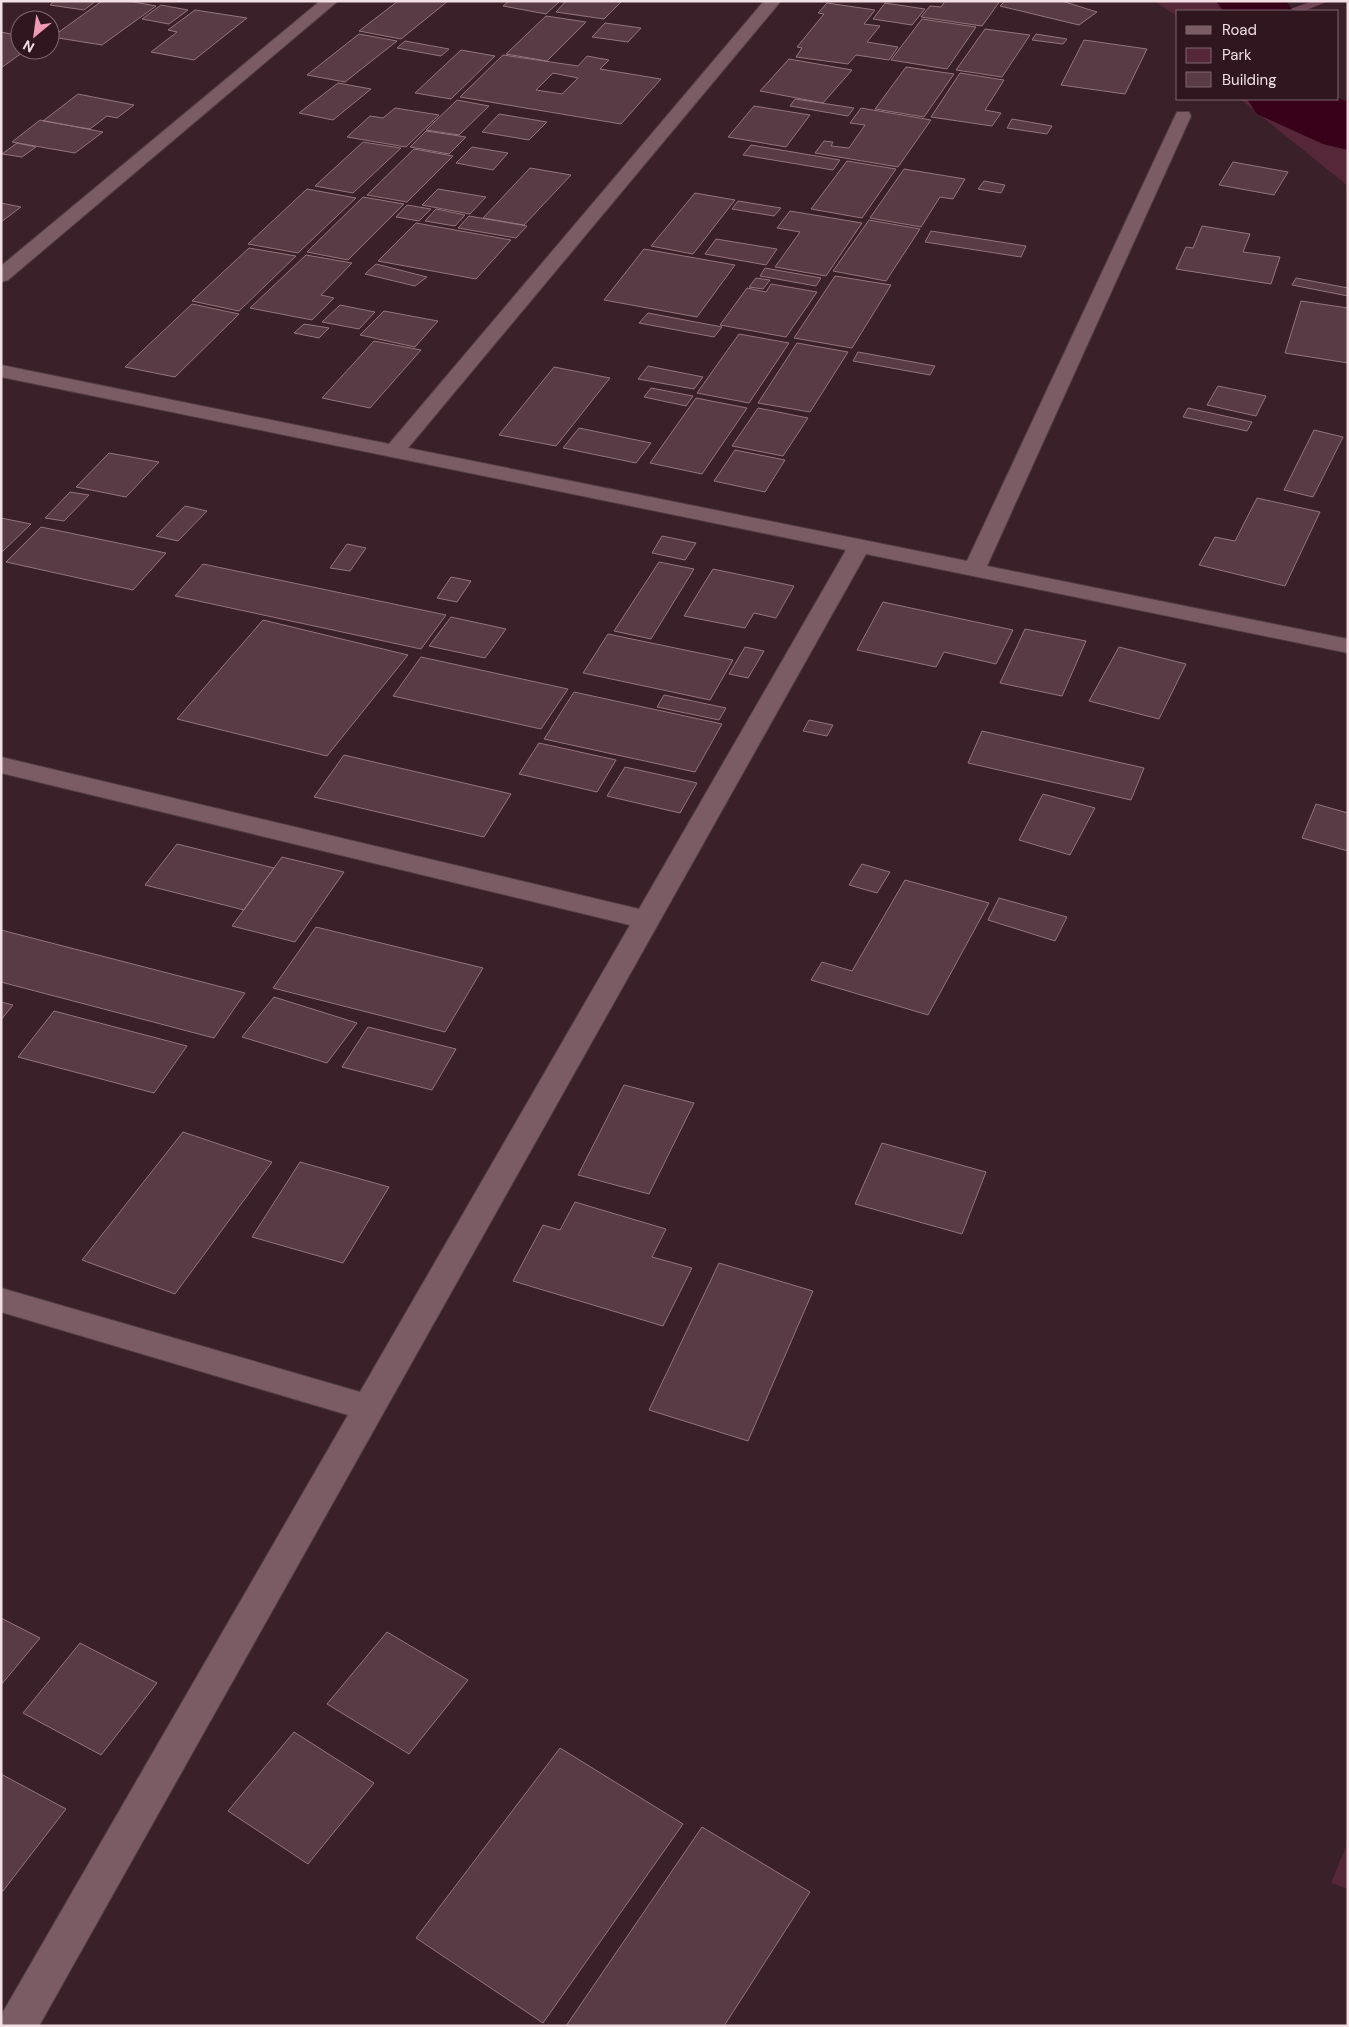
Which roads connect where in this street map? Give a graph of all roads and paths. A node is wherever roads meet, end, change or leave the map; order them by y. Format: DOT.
graph roads {
  1 [pos="330,1"];
  2 [pos="773,1"];
  3 [pos="1183,116"];
  4 [pos="1,276"];
  5 [pos="1,371"];
  6 [pos="394,451"];
  7 [pos="860,545"];
  8 [pos="974,570"];
  9 [pos="1348,646"];
  10 [pos="1,765"];
  11 [pos="647,920"];
  12 [pos="1,1300"];
  13 [pos="369,1408"];
  14 [pos="17,2026"];
  1 -- 4 [label="street"];
  2 -- 6 [label="street"];
  3 -- 8 [label="street"];
  5 -- 6 [label="street"];
  6 -- 7 [label="street"];
  7 -- 8 [label="street"];
  7 -- 11 [label="street"];
  8 -- 9 [label="street"];
  10 -- 11 [label="street"];
  11 -- 13 [label="street"];
  12 -- 13 [label="street"];
  13 -- 14 [label="street"];
}
